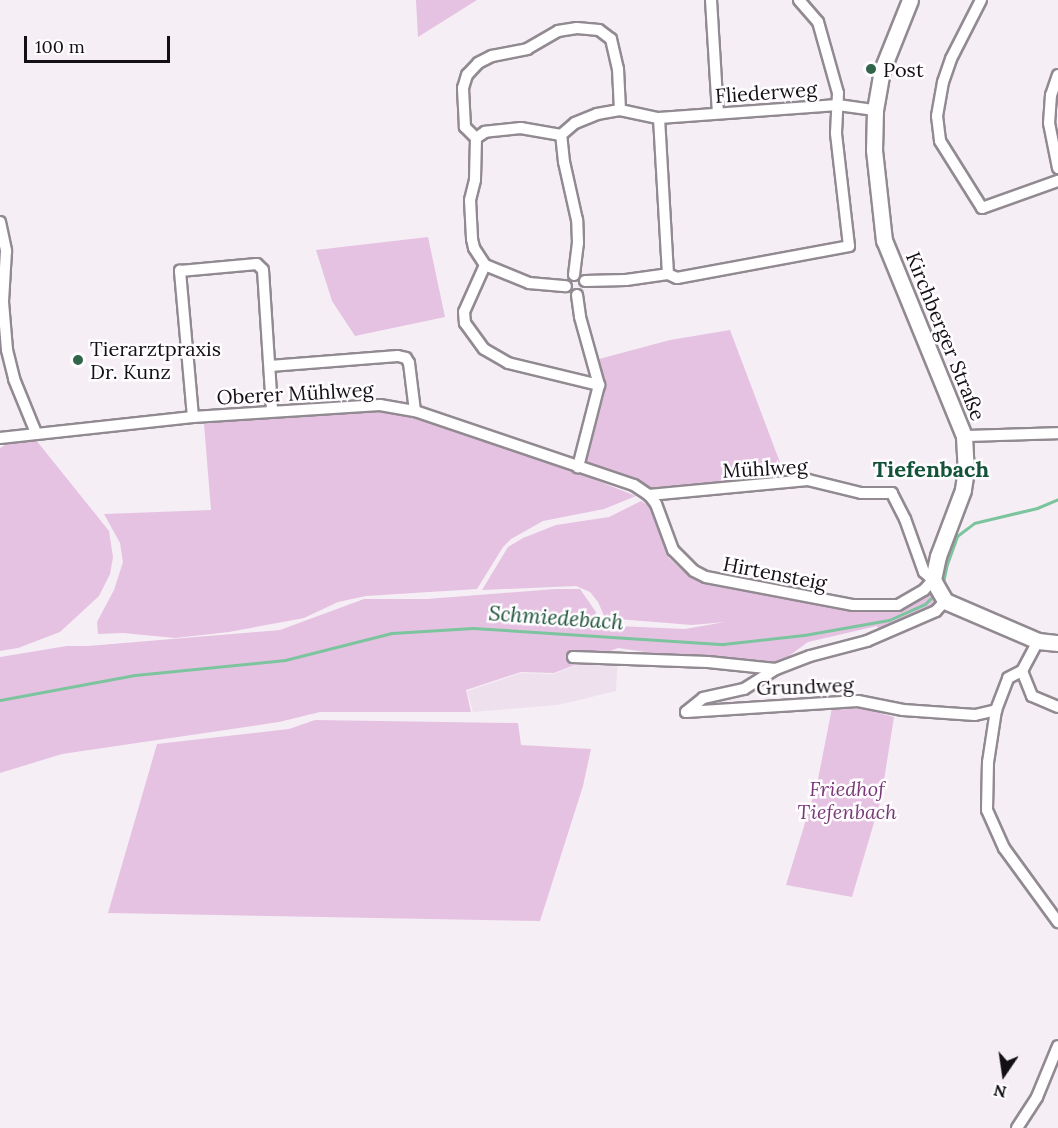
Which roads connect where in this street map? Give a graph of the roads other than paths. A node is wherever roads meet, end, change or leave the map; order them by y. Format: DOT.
graph roads {
  1 [pos="711,0"];
  2 [pos="799,0"];
  3 [pos="910,0"];
  4 [pos="981,0"];
  5 [pos="1058,75"];
  6 [pos="837,105"];
  7 [pos="620,110"];
  8 [pos="875,110"];
  9 [pos="718,113"];
  10 [pos="660,118"];
  11 [pos="561,135"];
  12 [pos="476,138"];
  13 [pos="1058,168"];
  14 [pos="1058,181"];
  15 [pos="0,222"];
  16 [pos="485,265"];
  17 [pos="668,274"];
  18 [pos="574,275"];
  19 [pos="585,281"];
  20 [pos="566,286"];
  21 [pos="577,295"];
  22 [pos="270,366"];
  23 [pos="599,385"];
  24 [pos="272,410"];
  25 [pos="415,411"];
  26 [pos="193,417"];
  27 [pos="36,433"];
  28 [pos="1058,433"];
  29 [pos="964,436"];
  30 [pos="0,438"];
  31 [pos="578,466"];
  32 [pos="649,495"];
  33 [pos="939,591"];
  34 [pos="1038,641"];
  35 [pos="1058,643"];
  36 [pos="573,657"];
  37 [pos="776,669"];
  38 [pos="1022,671"];
  39 [pos="1058,707"];
  40 [pos="996,710"];
  41 [pos="1058,922"];
  42 [pos="1058,1046"];
  43 [pos="1017,1128"];
  1 -- 9 [label="street"];
  2 -- 6 [label="street"];
  3 -- 8 [label="main road, Kirchberger Straße"];
  4 -- 14 [label="street"];
  5 -- 13 [label="street"];
  6 -- 8 [label="street, Fliederweg"];
  6 -- 9 [label="street, Fliederweg"];
  6 -- 17 [label="street"];
  7 -- 10 [label="street, Fliederweg"];
  7 -- 11 [label="street, Fliederweg"];
  7 -- 12 [label="street"];
  8 -- 29 [label="main road, Kirchberger Straße"];
  9 -- 10 [label="street, Fliederweg"];
  10 -- 17 [label="street"];
  11 -- 12 [label="street"];
  11 -- 18 [label="street"];
  12 -- 16 [label="street"];
  15 -- 27 [label="street"];
  16 -- 20 [label="street"];
  16 -- 23 [label="street"];
  17 -- 19 [label="street"];
  18 -- 19 [label="street"];
  18 -- 20 [label="street"];
  19 -- 21 [label="street"];
  20 -- 21 [label="street"];
  21 -- 23 [label="street"];
  22 -- 24 [label="street"];
  22 -- 25 [label="street"];
  22 -- 26 [label="street"];
  23 -- 31 [label="street"];
  24 -- 25 [label="street, Oberer Mühlweg"];
  24 -- 26 [label="street, Oberer Mühlweg"];
  25 -- 31 [label="street, Oberer Mühlweg"];
  26 -- 27 [label="street, Oberer Mühlweg"];
  27 -- 30 [label="street, Oberer Mühlweg"];
  28 -- 29 [label="street"];
  29 -- 33 [label="main road, Kirchberger Straße"];
  31 -- 32 [label="street, Oberer Mühlweg"];
  32 -- 33 [label="street, Hirtensteig"];
  32 -- 33 [label="street, Mühlweg"];
  33 -- 34 [label="main road"];
  33 -- 37 [label="street"];
  34 -- 35 [label="main road"];
  34 -- 38 [label="street"];
  36 -- 37 [label="street"];
  37 -- 40 [label="street, Grundweg"];
  38 -- 39 [label="street"];
  38 -- 40 [label="street"];
  40 -- 41 [label="street"];
  42 -- 43 [label="street"];
}
